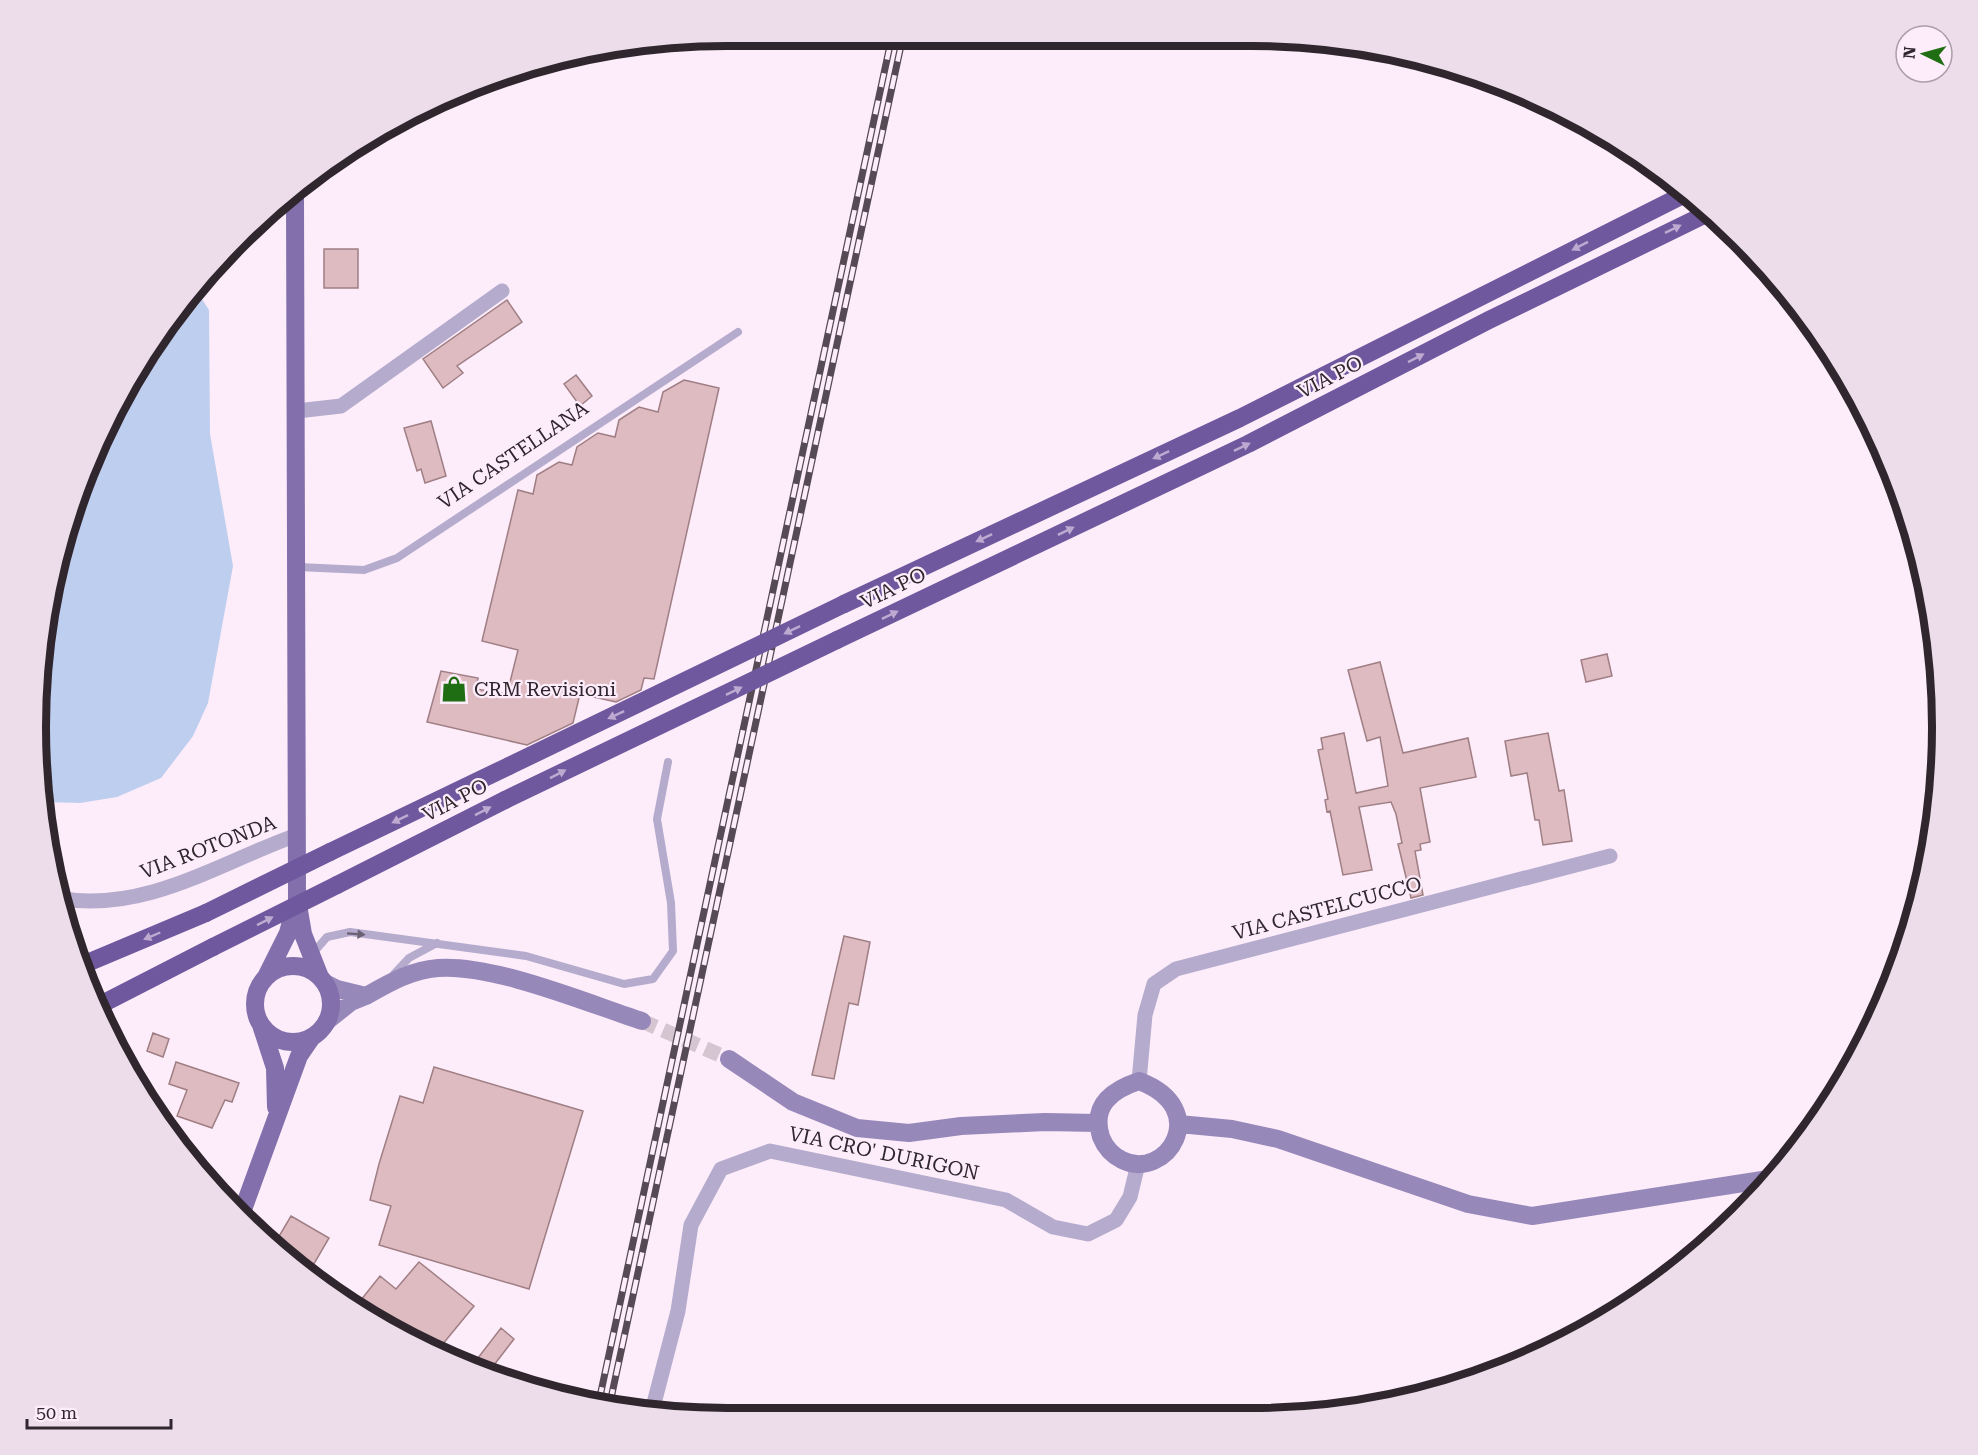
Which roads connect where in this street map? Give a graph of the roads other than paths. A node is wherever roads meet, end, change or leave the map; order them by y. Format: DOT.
graph roads {
  1 [pos="1678,197"];
  2 [pos="295,201"];
  3 [pos="1701,216"];
  4 [pos="502,291"];
  5 [pos="738,332"];
  6 [pos="297,411"];
  7 [pos="298,567"];
  8 [pos="668,762"];
  9 [pos="297,835"];
  10 [pos="1610,856"];
  11 [pos="69,899"];
  12 [pos="297,899"];
  13 [pos="439,942"];
  14 [pos="311,959"];
  15 [pos="89,962"];
  16 [pos="265,979"];
  17 [pos="322,980"];
  18 [pos="384,986"];
  19 [pos="366,996"];
  20 [pos="105,1003"];
  21 [pos="327,1021"];
  22 [pos="642,1021"];
  23 [pos="261,1024"];
  24 [pos="312,1037"];
  25 [pos="729,1059"];
  26 [pos="1139,1081"];
  27 [pos="1097,1123"];
  28 [pos="1179,1124"];
  29 [pos="275,1128"];
  30 [pos="1138,1164"];
  31 [pos="1760,1180"];
  32 [pos="244,1207"];
  33 [pos="654,1404"];
  1 -- 15 [label="highway, VIA PO, one-way, bridge"];
  2 -- 6 [label="main road"];
  20 -- 3 [label="highway, VIA PO, one-way, bridge"];
  4 -- 6 [label="street"];
  5 -- 7 [label="lane, VIA CASTELLANA"];
  6 -- 7 [label="main road"];
  7 -- 9 [label="main road"];
  8 -- 13 [label="lane"];
  9 -- 11 [label="street, VIA ROTONDA"];
  9 -- 12 [label="main road"];
  10 -- 26 [label="street, VIA CASTELCUCCO"];
  12 -- 14 [label="main road"];
  12 -- 16 [label="main road"];
  14 -- 13 [label="lane, one-way"];
  13 -- 18 [label="lane"];
  14 -- 17 [label="main road"];
  16 -- 17 [label="main road"];
  16 -- 23 [label="main road"];
  17 -- 19 [label="street"];
  17 -- 21 [label="main road"];
  18 -- 19 [label="street"];
  18 -- 22 [label="street"];
  19 -- 21 [label="street"];
  21 -- 24 [label="main road"];
  23 -- 24 [label="main road"];
  23 -- 29 [label="main road"];
  24 -- 29 [label="main road"];
  25 -- 27 [label="street"];
  26 -- 27 [label="street"];
  26 -- 28 [label="street"];
  27 -- 30 [label="street"];
  28 -- 30 [label="street"];
  28 -- 31 [label="street"];
  29 -- 32 [label="main road"];
  30 -- 33 [label="street, VIA CRO' DURIGON"];
}
